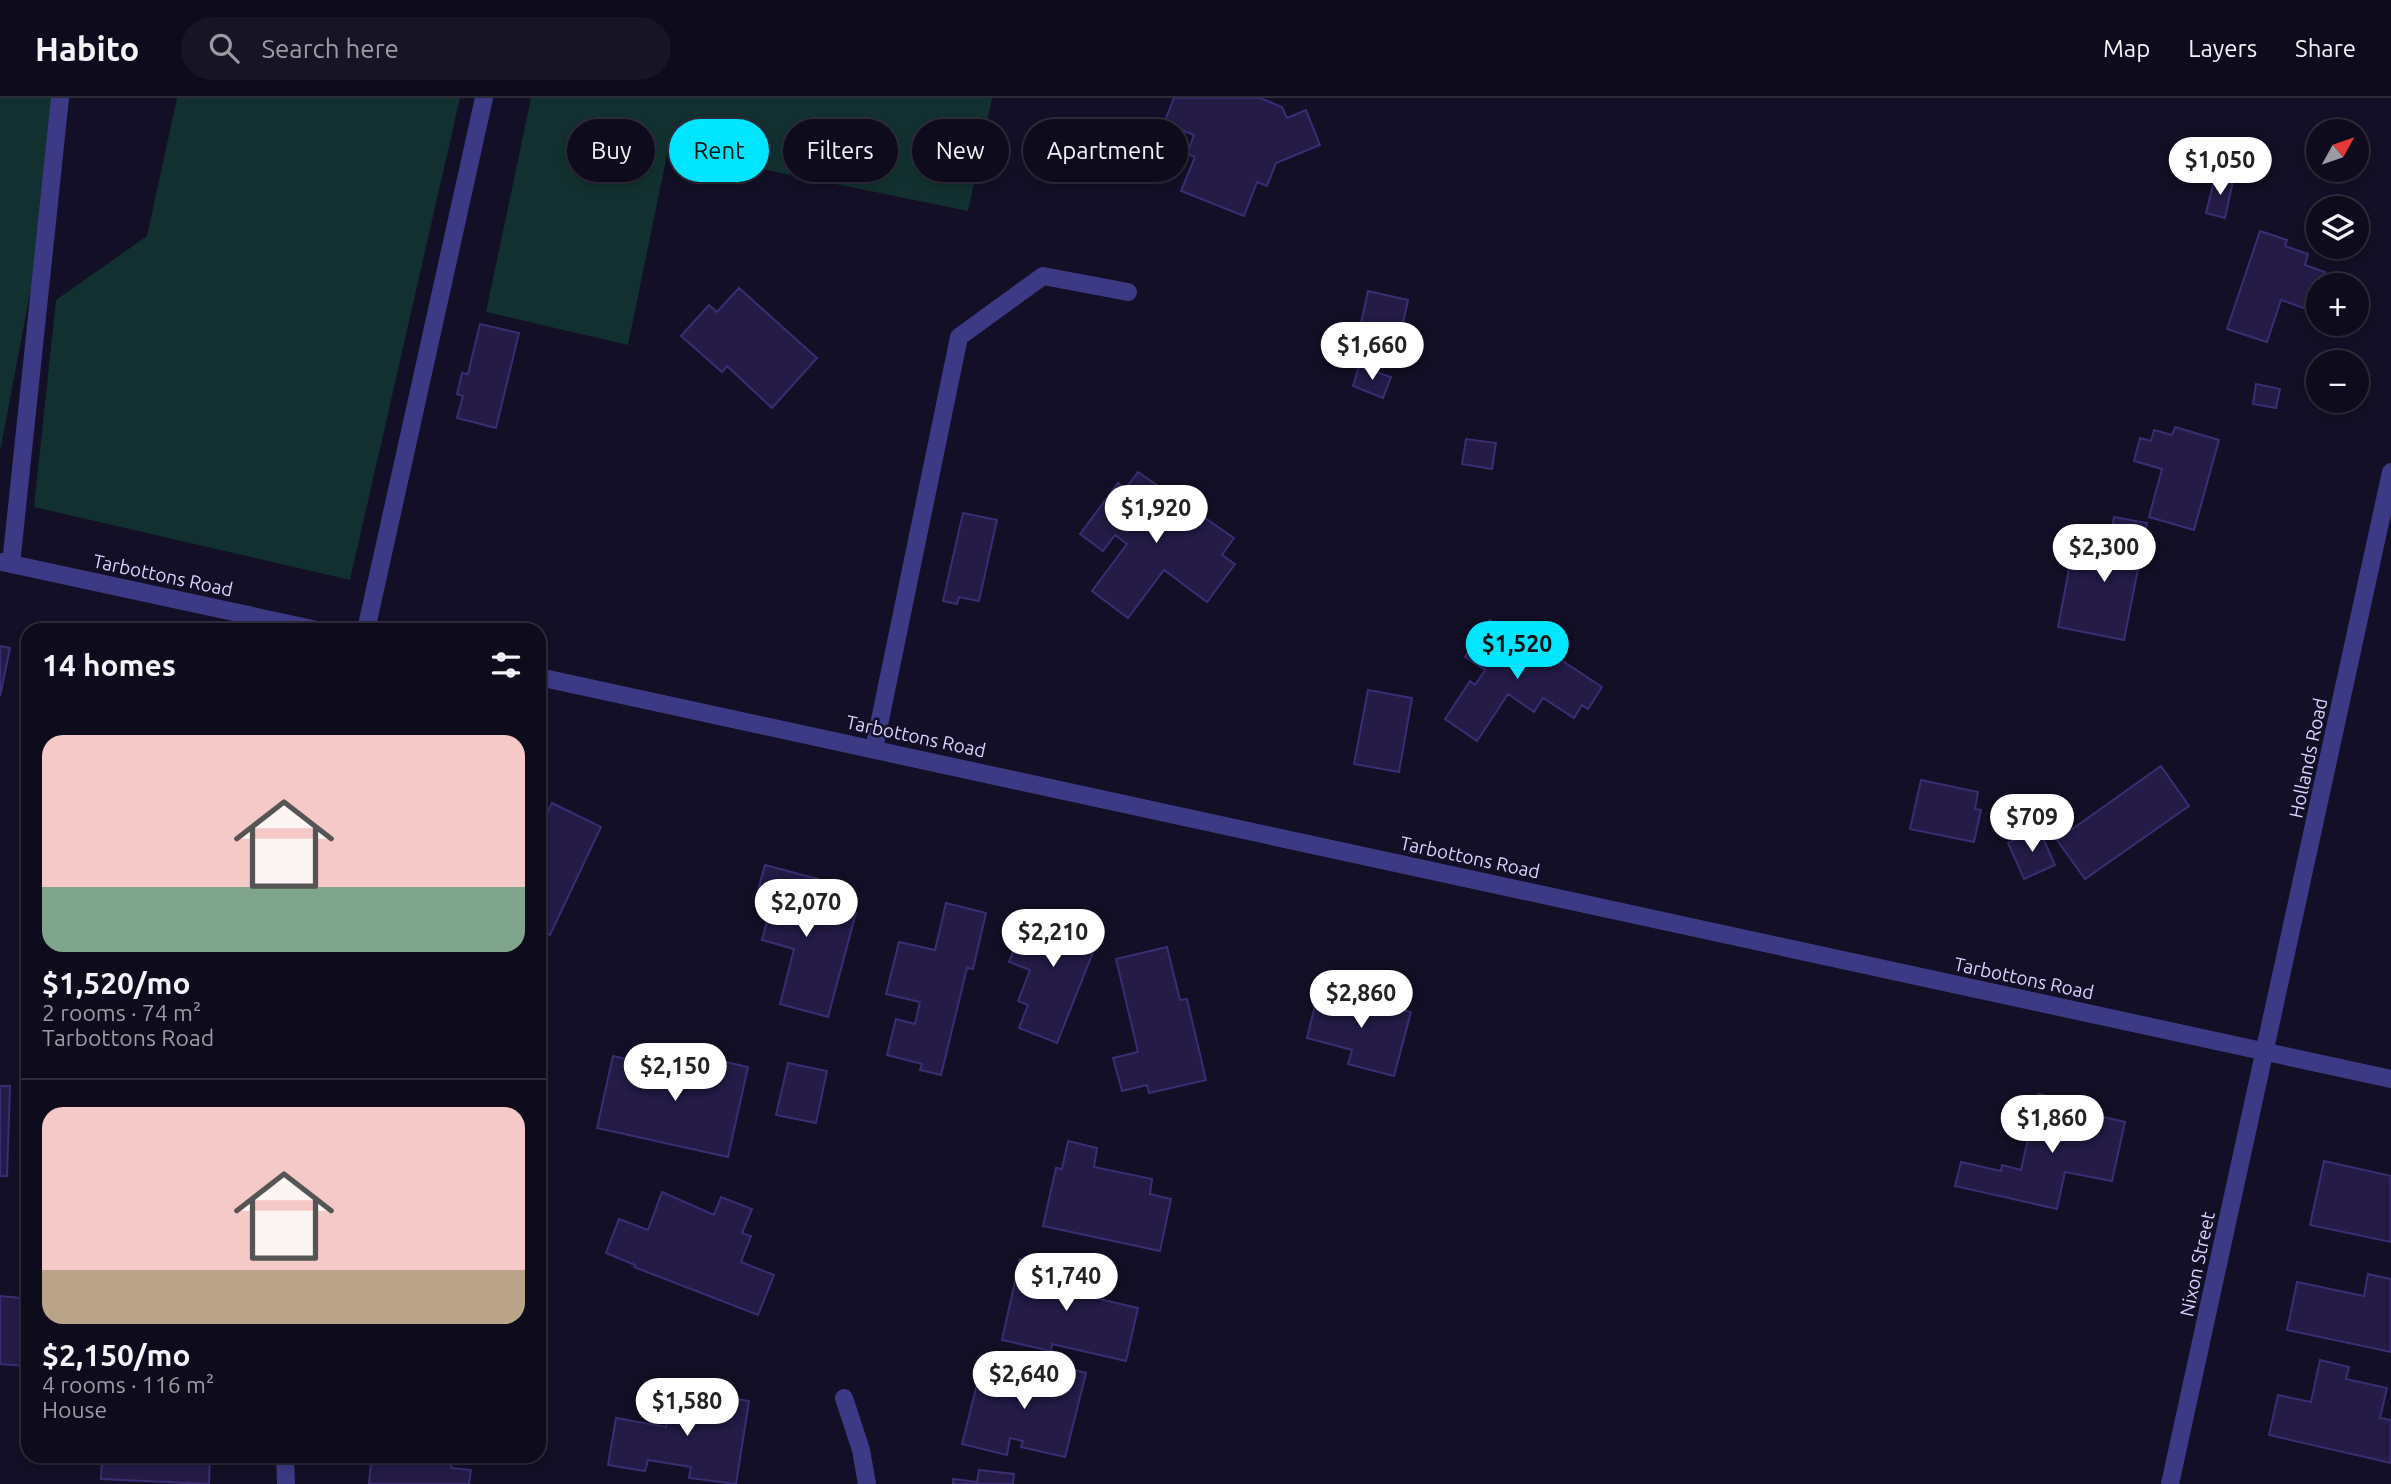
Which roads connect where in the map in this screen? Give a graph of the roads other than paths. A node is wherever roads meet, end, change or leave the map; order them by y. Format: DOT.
graph roads {
  1 [pos="60,98"];
  2 [pos="484,98"];
  3 [pos="1128,292"];
  4 [pos="2391,472"];
  5 [pos="6,563"];
  6 [pos="285,623"];
  7 [pos="368,623"];
  8 [pos="546,679"];
  9 [pos="874,749"];
  10 [pos="2265,1053"];
  11 [pos="2391,1079"];
  12 [pos="844,1398"];
  13 [pos="285,1463"];
  14 [pos="286,1484"];
  15 [pos="867,1484"];
  16 [pos="2170,1484"];
  1 -- 5 [label="street"];
  2 -- 7 [label="street"];
  3 -- 9 [label="street"];
  4 -- 10 [label="street, Hollands Road"];
  5 -- 6 [label="street, Tarbottons Road"];
  8 -- 9 [label="street, Tarbottons Road"];
  9 -- 10 [label="street, Tarbottons Road"];
  10 -- 11 [label="street, Tarbottons Road"];
  10 -- 16 [label="street, Nixon Street"];
  12 -- 15 [label="street"];
  13 -- 14 [label="street"];
}
